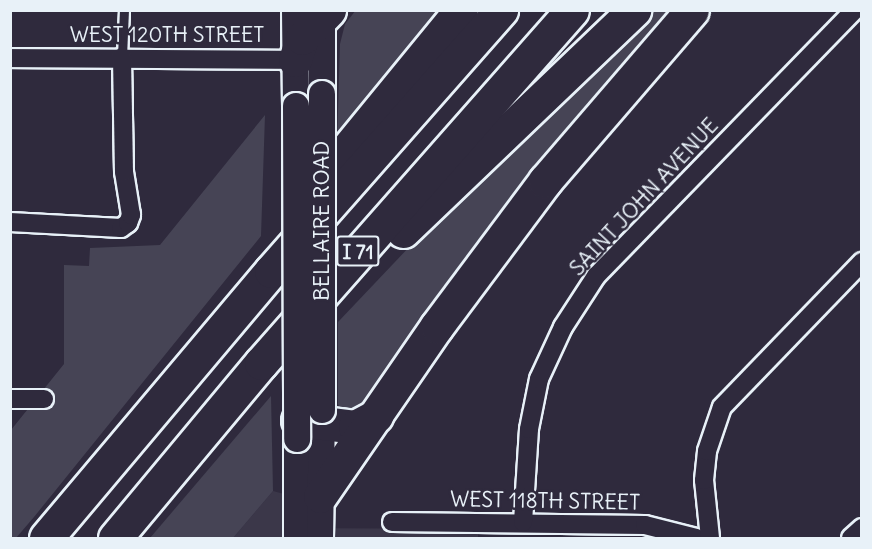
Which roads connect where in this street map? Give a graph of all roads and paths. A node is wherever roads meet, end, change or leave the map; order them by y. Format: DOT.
graph roads {
  1 [pos="124,10"];
  2 [pos="461,10"];
  3 [pos="501,10"];
  4 [pos="572,10"];
  5 [pos="634,10"];
  6 [pos="692,10"];
  7 [pos="855,10"];
  8 [pos="317,12"];
  9 [pos="122,57"];
  10 [pos="10,58"];
  11 [pos="309,61"];
  12 [pos="10,222"];
  13 [pos="861,262"];
  14 [pos="10,399"];
  15 [pos="44,399"];
  16 [pos="376,416"];
  17 [pos="310,423"];
  18 [pos="122,447"];
  19 [pos="320,496"];
  20 [pos="150,497"];
  21 [pos="392,522"];
  22 [pos="523,522"];
  23 [pos="861,528"];
  24 [pos="46,538"];
  25 [pos="116,538"];
  26 [pos="297,538"];
  27 [pos="320,538"];
  28 [pos="696,538"];
  29 [pos="710,538"];
  30 [pos="851,538"];
  1 -- 9 [label="lane"];
  2 -- 18 [label="highway"];
  3 -- 18 [label="highway, I 71"];
  4 -- 20 [label="highway, I 71"];
  5 -- 20 [label="highway"];
  6 -- 16 [label="highway"];
  7 -- 22 [label="street, SAINT JOHN AVENUE"];
  8 -- 11 [label="highway"];
  9 -- 10 [label="street, WEST 120TH STREET"];
  9 -- 11 [label="street, WEST 120TH STREET"];
  9 -- 12 [label="street"];
  11 -- 17 [label="street, BELLAIRE ROAD, bridge"];
  11 -- 17 [label="street, BELLAIRE ROAD, bridge"];
  13 -- 29 [label="street"];
  14 -- 15 [label="street"];
  16 -- 17 [label="highway"];
  16 -- 19 [label="highway"];
  17 -- 19 [label="street, BELLAIRE ROAD"];
  17 -- 26 [label="street, BELLAIRE ROAD"];
  18 -- 24 [label="highway, I 71"];
  19 -- 27 [label="street, BELLAIRE ROAD"];
  20 -- 25 [label="highway, I 71"];
  21 -- 22 [label="street, WEST 118TH STREET"];
  22 -- 28 [label="street, WEST 118TH STREET"];
  23 -- 30 [label="street"];
}
